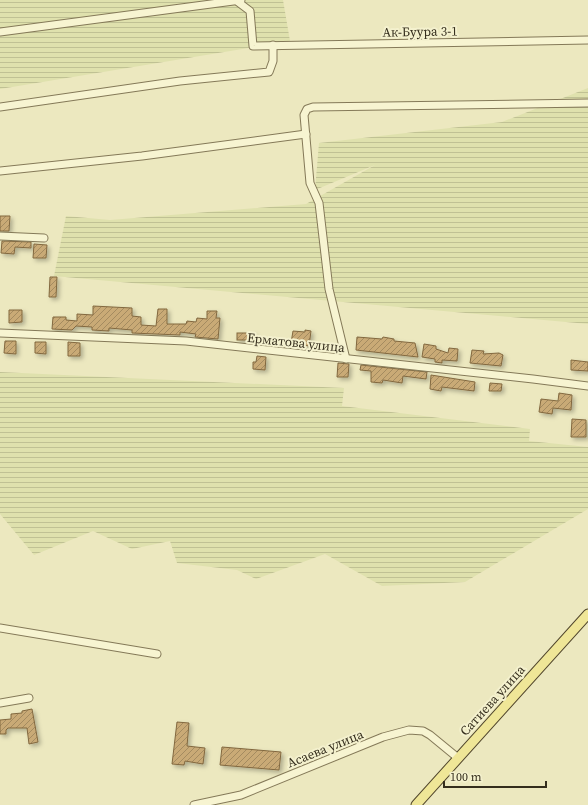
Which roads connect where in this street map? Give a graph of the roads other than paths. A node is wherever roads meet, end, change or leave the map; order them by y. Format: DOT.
graph roads {
  1 [pos="239,1"];
  2 [pos="0,32"];
  3 [pos="588,40"];
  4 [pos="273,46"];
  5 [pos="588,103"];
  6 [pos="0,107"];
  7 [pos="306,134"];
  8 [pos="0,171"];
  9 [pos="0,236"];
  10 [pos="44,238"];
  11 [pos="0,333"];
  12 [pos="346,359"];
  13 [pos="588,386"];
  14 [pos="588,614"];
  15 [pos="0,628"];
  16 [pos="157,654"];
  17 [pos="29,698"];
  18 [pos="0,703"];
  19 [pos="458,758"];
  20 [pos="194,805"];
  21 [pos="416,805"];
  1 -- 2 [label="street"];
  1 -- 4 [label="street, Ак-Буура 3-1"];
  3 -- 4 [label="street, Ак-Буура 3-1"];
  4 -- 6 [label="street"];
  5 -- 7 [label="street"];
  7 -- 8 [label="street"];
  7 -- 12 [label="street"];
  9 -- 10 [label="street"];
  11 -- 12 [label="street, Ерматова улица"];
  12 -- 13 [label="street, Ерматова улица"];
  14 -- 19 [label="main road, Сатиева улица"];
  15 -- 16 [label="street"];
  17 -- 18 [label="street"];
  19 -- 20 [label="street, Асаева улица"];
  19 -- 21 [label="main road, Сатиева улица"];
}
